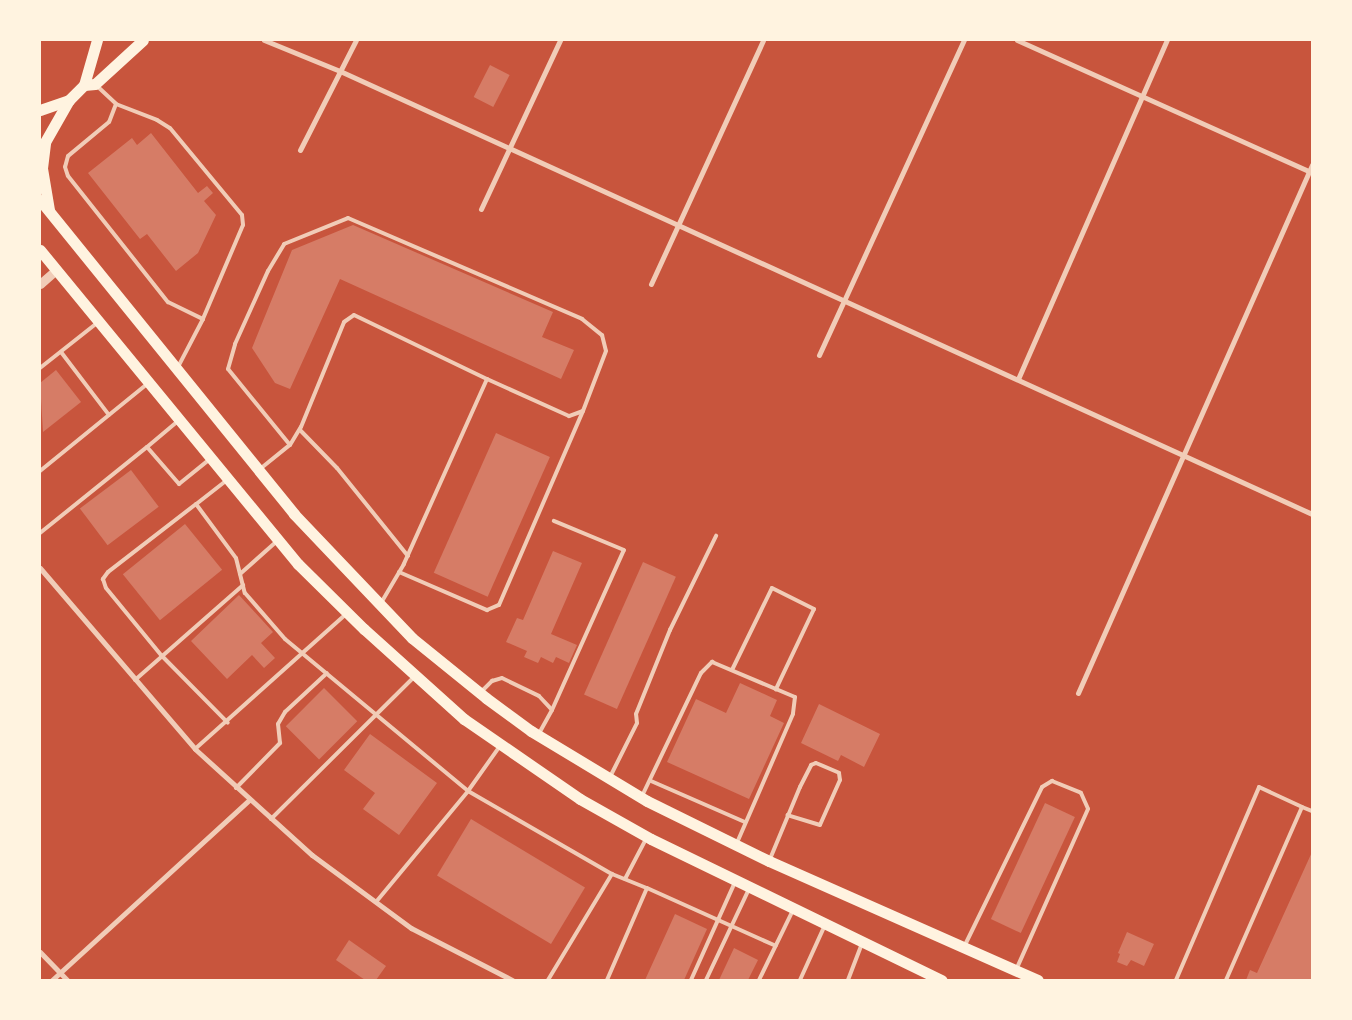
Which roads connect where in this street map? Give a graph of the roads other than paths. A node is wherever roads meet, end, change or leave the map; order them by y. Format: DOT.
graph roads {
  1 [pos="97,40"];
  2 [pos="133,40"];
  3 [pos="144,40"];
  4 [pos="264,40"];
  5 [pos="356,40"];
  6 [pos="560,40"];
  7 [pos="763,40"];
  8 [pos="964,40"];
  9 [pos="1017,40"];
  10 [pos="1167,40"];
  11 [pos="127,54"];
  12 [pos="340,70"];
  13 [pos="89,85"];
  14 [pos="1142,96"];
  15 [pos="69,100"];
  16 [pos="116,104"];
  17 [pos="40,110"];
  18 [pos="509,148"];
  19 [pos="300,150"];
  20 [pos="1311,170"];
  21 [pos="40,200"];
  22 [pos="481,209"];
  23 [pos="49,211"];
  24 [pos="678,225"];
  25 [pos="40,250"];
  26 [pos="56,270"];
  27 [pos="40,284"];
  28 [pos="651,284"];
  29 [pos="846,301"];
  30 [pos="203,320"];
  31 [pos="99,322"];
  32 [pos="61,352"];
  33 [pos="819,356"];
  34 [pos="178,367"];
  35 [pos="40,368"];
  36 [pos="487,379"];
  37 [pos="1018,379"];
  38 [pos="149,382"];
  39 [pos="583,411"];
  40 [pos="109,415"];
  41 [pos="180,420"];
  42 [pos="300,430"];
  43 [pos="290,445"];
  44 [pos="147,447"];
  45 [pos="1183,457"];
  46 [pos="212,458"];
  47 [pos="260,470"];
  48 [pos="40,471"];
  49 [pos="229,479"];
  50 [pos="196,504"];
  51 [pos="1312,514"];
  52 [pos="554,521"];
  53 [pos="40,533"];
  54 [pos="716,536"];
  55 [pos="279,540"];
  56 [pos="408,556"];
  57 [pos="40,568"];
  58 [pos="399,572"];
  59 [pos="240,574"];
  60 [pos="243,585"];
  61 [pos="380,605"];
  62 [pos="348,613"];
  63 [pos="301,653"];
  64 [pos="161,655"];
  65 [pos="732,670"];
  66 [pos="326,673"];
  67 [pos="416,675"];
  68 [pos="135,680"];
  69 [pos="776,689"];
  70 [pos="480,693"];
  71 [pos="1078,693"];
  72 [pos="552,710"];
  73 [pos="376,714"];
  74 [pos="228,723"];
  75 [pos="538,735"];
  76 [pos="500,746"];
  77 [pos="195,749"];
  78 [pos="609,779"];
  79 [pos="651,781"];
  80 [pos="236,788"];
  81 [pos="468,790"];
  82 [pos="641,797"];
  83 [pos="249,800"];
  84 [pos="1302,807"];
  85 [pos="1312,811"];
  86 [pos="788,815"];
  87 [pos="271,819"];
  88 [pos="745,822"];
  89 [pos="648,837"];
  90 [pos="736,845"];
  91 [pos="769,861"];
  92 [pos="612,874"];
  93 [pos="625,879"];
  94 [pos="735,882"];
  95 [pos="647,888"];
  96 [pos="749,889"];
  97 [pos="376,902"];
  98 [pos="793,910"];
  99 [pos="718,920"];
  100 [pos="825,925"];
  101 [pos="732,926"];
  102 [pos="863,942"];
  103 [pos="776,946"];
  104 [pos="964,947"];
  105 [pos="40,952"];
  106 [pos="1016,970"];
  107 [pos="60,972"];
  108 [pos="52,980"];
  109 [pos="67,980"];
  110 [pos="512,980"];
  111 [pos="548,980"];
  112 [pos="607,980"];
  113 [pos="691,980"];
  114 [pos="706,980"];
  115 [pos="759,980"];
  116 [pos="800,980"];
  117 [pos="848,980"];
  118 [pos="942,980"];
  119 [pos="1038,980"];
  120 [pos="1176,980"];
  121 [pos="1226,980"];
  1 -- 13 [label="main road"];
  2 -- 11 [label="main road"];
  3 -- 11 [label="main road"];
  4 -- 12 [label="street"];
  5 -- 12 [label="street"];
  6 -- 18 [label="street"];
  7 -- 24 [label="street"];
  8 -- 29 [label="street"];
  9 -- 14 [label="street"];
  10 -- 14 [label="street"];
  11 -- 13 [label="main road"];
  12 -- 18 [label="street"];
  12 -- 19 [label="street"];
  13 -- 15 [label="main road"];
  13 -- 16 [label="lane"];
  14 -- 20 [label="street"];
  14 -- 37 [label="street"];
  15 -- 17 [label="main road"];
  15 -- 23 [label="main road"];
  16 -- 30 [label="lane"];
  16 -- 30 [label="lane"];
  18 -- 22 [label="street"];
  18 -- 24 [label="street"];
  20 -- 45 [label="street"];
  21 -- 23 [label="main road"];
  23 -- 34 [label="main road"];
  24 -- 28 [label="street"];
  24 -- 29 [label="street"];
  25 -- 26 [label="main road"];
  26 -- 27 [label="street"];
  26 -- 31 [label="main road"];
  29 -- 33 [label="street"];
  29 -- 37 [label="street"];
  30 -- 34 [label="lane"];
  31 -- 32 [label="lane"];
  31 -- 38 [label="main road"];
  32 -- 35 [label="lane"];
  32 -- 40 [label="lane"];
  34 -- 47 [label="main road"];
  36 -- 39 [label="lane"];
  36 -- 42 [label="lane"];
  36 -- 56 [label="lane"];
  37 -- 45 [label="street"];
  38 -- 40 [label="lane"];
  38 -- 41 [label="main road"];
  39 -- 43 [label="lane"];
  39 -- 58 [label="lane"];
  40 -- 48 [label="lane"];
  41 -- 44 [label="lane"];
  41 -- 46 [label="main road"];
  42 -- 43 [label="lane"];
  42 -- 56 [label="lane"];
  43 -- 47 [label="lane"];
  44 -- 46 [label="lane"];
  44 -- 53 [label="lane"];
  45 -- 51 [label="street"];
  45 -- 71 [label="street"];
  46 -- 49 [label="main road"];
  47 -- 61 [label="main road"];
  49 -- 50 [label="lane"];
  49 -- 55 [label="main road"];
  50 -- 59 [label="lane"];
  50 -- 64 [label="lane"];
  52 -- 72 [label="lane"];
  54 -- 78 [label="lane"];
  55 -- 59 [label="lane"];
  55 -- 62 [label="main road"];
  56 -- 58 [label="lane"];
  57 -- 68 [label="street"];
  58 -- 61 [label="lane"];
  59 -- 60 [label="lane"];
  60 -- 63 [label="lane"];
  60 -- 64 [label="lane"];
  61 -- 70 [label="main road"];
  62 -- 63 [label="lane"];
  62 -- 67 [label="main road"];
  63 -- 66 [label="lane"];
  63 -- 74 [label="lane"];
  64 -- 68 [label="lane"];
  64 -- 74 [label="lane"];
  65 -- 69 [label="lane"];
  65 -- 69 [label="lane"];
  65 -- 79 [label="lane"];
  66 -- 73 [label="lane"];
  66 -- 80 [label="lane"];
  67 -- 73 [label="lane"];
  67 -- 76 [label="main road"];
  68 -- 77 [label="street"];
  69 -- 88 [label="lane"];
  70 -- 72 [label="lane"];
  70 -- 75 [label="main road"];
  72 -- 75 [label="lane"];
  73 -- 81 [label="lane"];
  73 -- 87 [label="lane"];
  74 -- 77 [label="lane"];
  75 -- 78 [label="main road"];
  76 -- 81 [label="lane"];
  76 -- 89 [label="main road"];
  77 -- 80 [label="street"];
  78 -- 82 [label="main road"];
  79 -- 82 [label="lane"];
  79 -- 88 [label="lane"];
  80 -- 83 [label="street"];
  81 -- 92 [label="lane"];
  81 -- 97 [label="lane"];
  82 -- 90 [label="main road"];
  83 -- 87 [label="street"];
  83 -- 107 [label="street"];
  84 -- 85 [label="lane"];
  84 -- 120 [label="lane"];
  84 -- 121 [label="lane"];
  86 -- 86 [label="lane"];
  86 -- 91 [label="lane"];
  87 -- 97 [label="street"];
  88 -- 90 [label="lane"];
  89 -- 93 [label="lane"];
  89 -- 94 [label="main road"];
  90 -- 91 [label="main road"];
  91 -- 104 [label="main road"];
  92 -- 93 [label="lane"];
  92 -- 111 [label="lane"];
  93 -- 95 [label="lane"];
  94 -- 96 [label="main road"];
  94 -- 99 [label="lane"];
  95 -- 99 [label="lane"];
  95 -- 112 [label="lane"];
  96 -- 98 [label="main road"];
  96 -- 101 [label="lane"];
  97 -- 110 [label="street"];
  98 -- 100 [label="main road"];
  98 -- 103 [label="lane"];
  99 -- 101 [label="lane"];
  99 -- 113 [label="lane"];
  100 -- 102 [label="main road"];
  100 -- 116 [label="lane"];
  101 -- 103 [label="lane"];
  101 -- 114 [label="lane"];
  102 -- 117 [label="lane"];
  102 -- 118 [label="main road"];
  103 -- 115 [label="lane"];
  104 -- 106 [label="main road"];
  104 -- 106 [label="lane"];
  105 -- 107 [label="street"];
  106 -- 119 [label="main road"];
  107 -- 108 [label="street"];
  107 -- 109 [label="street"];
}
